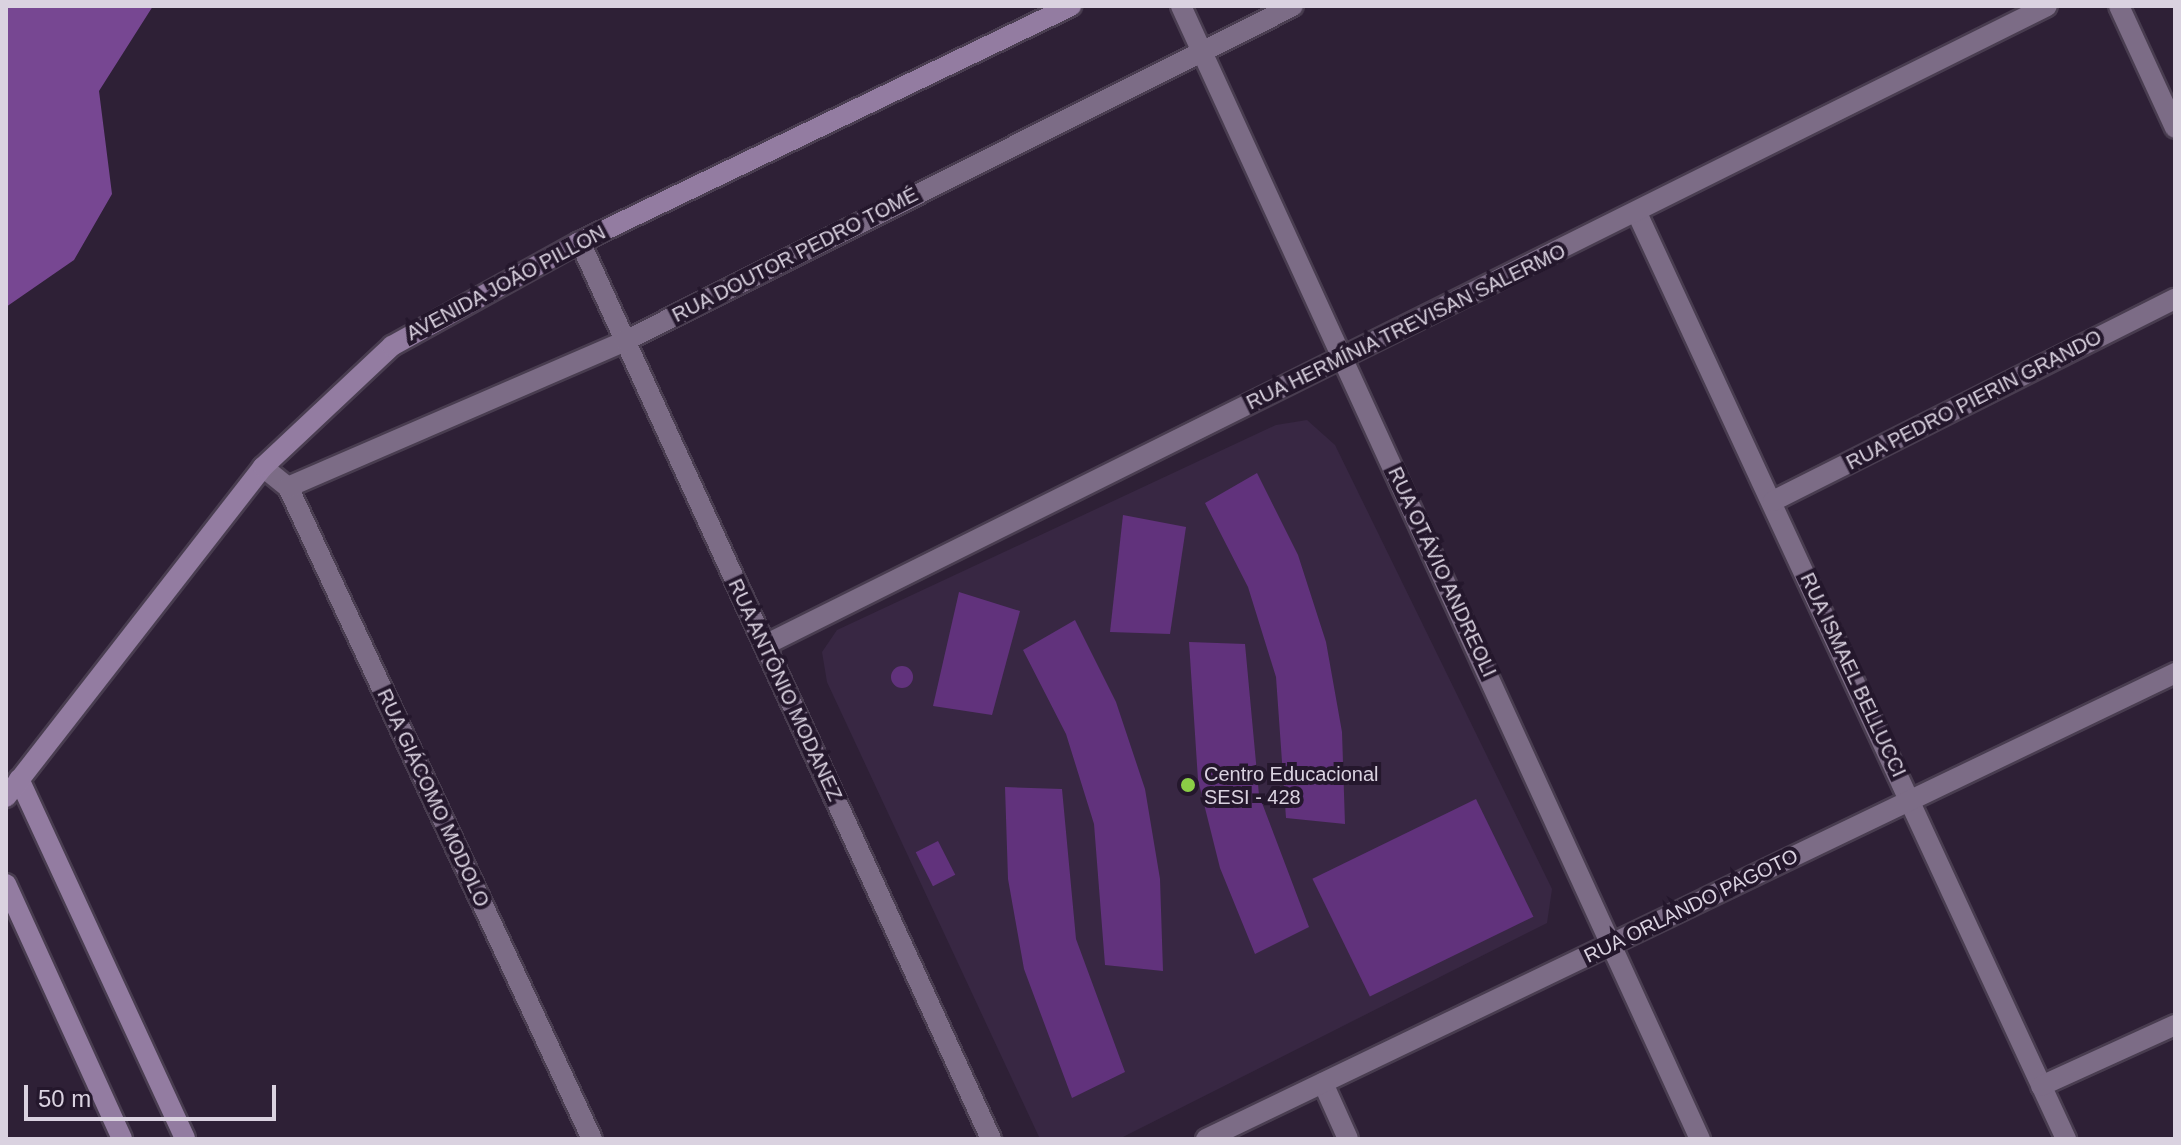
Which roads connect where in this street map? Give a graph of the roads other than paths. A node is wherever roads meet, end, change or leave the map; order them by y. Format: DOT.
graph roads {
  1 [pos="1071,6"];
  2 [pos="1181,6"];
  3 [pos="1293,6"];
  4 [pos="2047,6"];
  5 [pos="2119,6"];
  6 [pos="1202,50"];
  7 [pos="2175,128"];
  8 [pos="1637,213"];
  9 [pos="580,242"];
  10 [pos="2175,299"];
  11 [pos="625,341"];
  12 [pos="1344,358"];
  13 [pos="263,467"];
  14 [pos="288,487"];
  15 [pos="1773,501"];
  16 [pos="765,645"];
  17 [pos="2175,673"];
  18 [pos="19,779"];
  19 [pos="6,797"];
  20 [pos="1910,800"];
  21 [pos="6,884"];
  22 [pos="1611,944"];
  23 [pos="2175,1025"];
  24 [pos="1323,1083"];
  25 [pos="2041,1086"];
  26 [pos="122,1139"];
  27 [pos="185,1139"];
  28 [pos="592,1139"];
  29 [pos="991,1139"];
  30 [pos="1206,1139"];
  31 [pos="1348,1139"];
  32 [pos="1700,1139"];
  33 [pos="2066,1139"];
  1 -- 9 [label="main road, AVENIDA JOÃO PILLON"];
  2 -- 6 [label="street, RUA OTÁVIO ANDREOLI"];
  3 -- 6 [label="street, RUA DOUTOR PEDRO TOMÉ"];
  4 -- 8 [label="street, RUA HERMÍNIA TREVISAN SALERMO"];
  5 -- 7 [label="street"];
  6 -- 11 [label="street, RUA DOUTOR PEDRO TOMÉ"];
  6 -- 12 [label="street, RUA OTÁVIO ANDREOLI"];
  8 -- 12 [label="street, RUA HERMÍNIA TREVISAN SALERMO"];
  8 -- 15 [label="street, RUA ISMAEL BELLUCCI"];
  9 -- 11 [label="street, RUA ANTÔNIO MODANEZ"];
  9 -- 13 [label="main road, AVENIDA JOÃO PILLON"];
  10 -- 15 [label="street, RUA PEDRO PIERIN GRANDO"];
  11 -- 14 [label="street, RUA DOUTOR PEDRO TOMÉ"];
  11 -- 16 [label="street, RUA ANTÔNIO MODANEZ"];
  12 -- 16 [label="street, RUA HERMÍNIA TREVISAN SALERMO"];
  12 -- 22 [label="street, RUA OTÁVIO ANDREOLI"];
  13 -- 14 [label="street, RUA GIÁCOMO MODOLO"];
  13 -- 18 [label="main road, AVENIDA JOÃO PILLON"];
  14 -- 28 [label="street, RUA GIÁCOMO MODOLO"];
  15 -- 20 [label="street, RUA ISMAEL BELLUCCI"];
  16 -- 29 [label="street, RUA ANTÔNIO MODANEZ"];
  17 -- 20 [label="street, RUA ORLANDO PAGOTO"];
  18 -- 19 [label="main road, AVENIDA JOÃO PILLON"];
  18 -- 27 [label="main road"];
  20 -- 22 [label="street, RUA ORLANDO PAGOTO"];
  20 -- 25 [label="street, RUA ISMAEL BELLUCCI"];
  21 -- 26 [label="main road"];
  22 -- 24 [label="street, RUA ORLANDO PAGOTO"];
  22 -- 32 [label="street, RUA OTÁVIO ANDREOLI"];
  23 -- 25 [label="street"];
  24 -- 30 [label="street, RUA ORLANDO PAGOTO"];
  24 -- 31 [label="street"];
  25 -- 33 [label="street, RUA ISMAEL BELLUCCI"];
}
